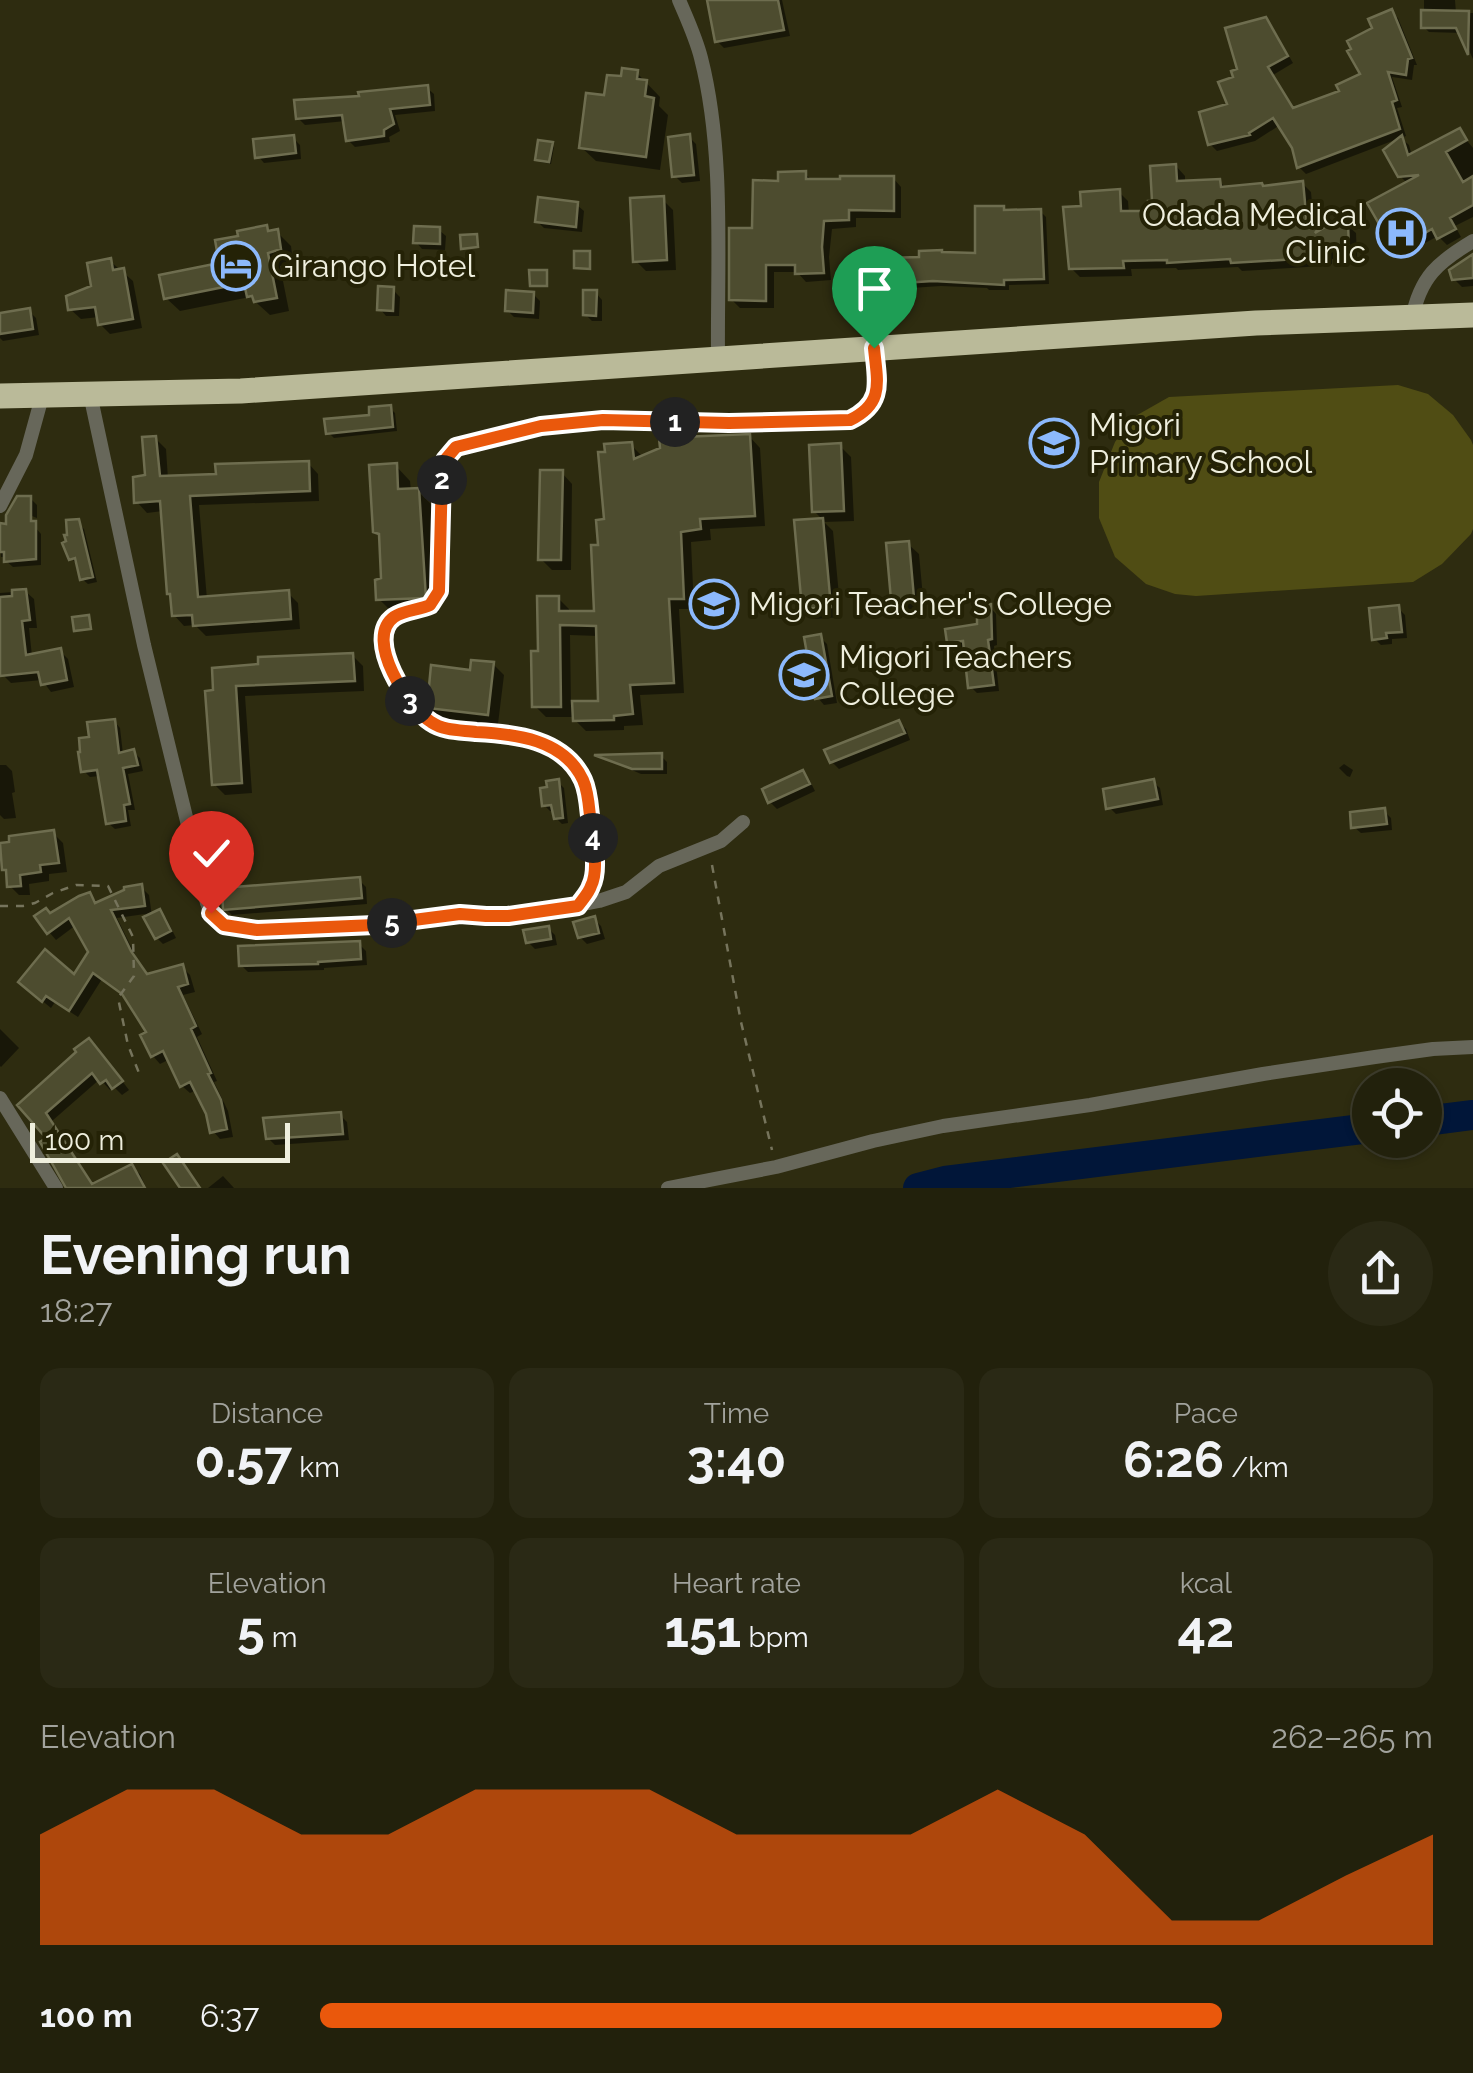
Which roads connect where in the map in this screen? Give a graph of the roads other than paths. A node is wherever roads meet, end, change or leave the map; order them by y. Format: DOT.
graph roads {
  1 [pos="679,0"];
  2 [pos="1473,241"];
  3 [pos="1473,314"];
  4 [pos="1412,318"];
  5 [pos="718,359"];
  6 [pos="90,394"];
  7 [pos="0,396"];
  8 [pos="42,396"];
  9 [pos="0,506"];
  10 [pos="743,822"];
  11 [pos="1473,1047"];
  12 [pos="0,1098"];
  13 [pos="56,1188"];
  14 [pos="668,1188"];
  1 -- 5 [label="street"];
  2 -- 4 [label="street"];
  3 -- 4 [label="highway"];
  4 -- 5 [label="highway"];
  5 -- 6 [label="highway"];
  6 -- 8 [label="highway"];
  6 -- 10 [label="street"];
  7 -- 8 [label="highway"];
  8 -- 9 [label="street"];
  11 -- 14 [label="street"];
  12 -- 13 [label="street"];
}
